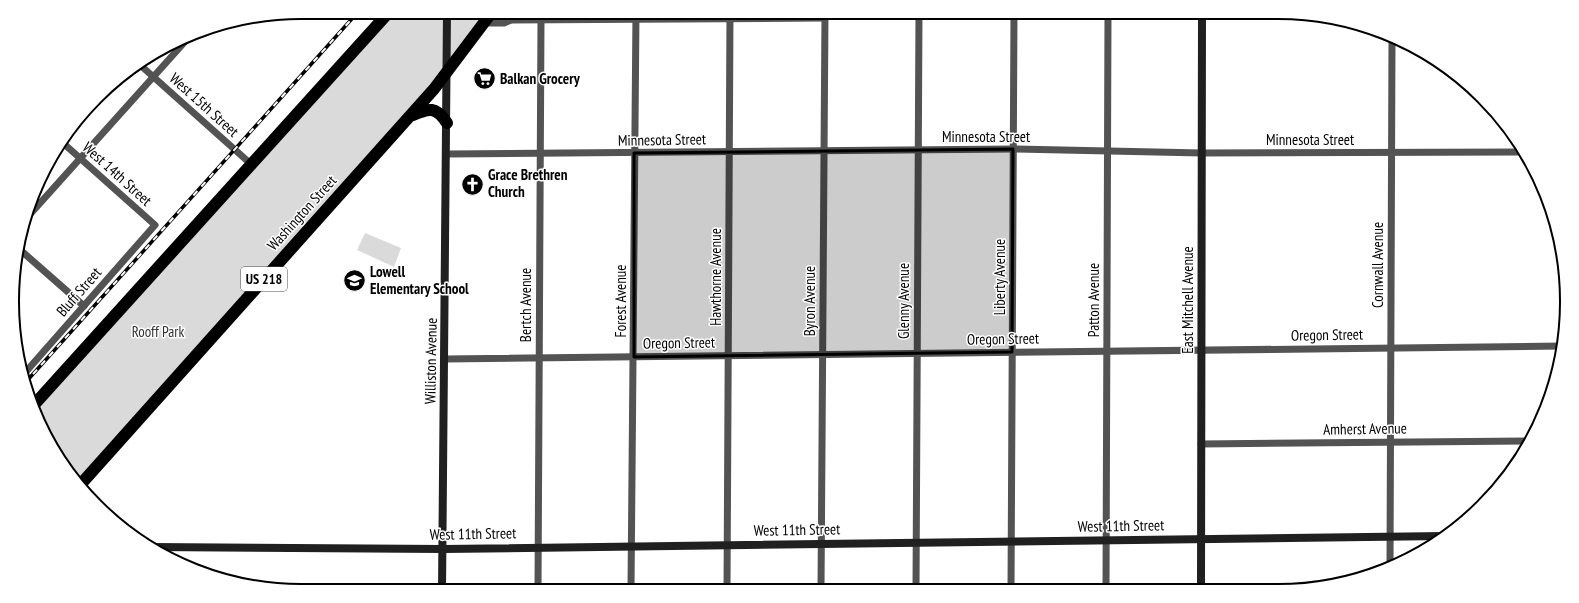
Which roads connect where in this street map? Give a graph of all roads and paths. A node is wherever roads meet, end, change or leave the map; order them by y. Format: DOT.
graph roads {
  1 [pos="383,19"];
  2 [pos="447,19"];
  3 [pos="487,19"];
  4 [pos="508,19"];
  5 [pos="565,19"];
  6 [pos="636,19"];
  7 [pos="730,19"];
  8 [pos="825,19"];
  9 [pos="919,19"];
  10 [pos="1014,19"];
  11 [pos="1108,19"];
  12 [pos="1202,19"];
  13 [pos="512,20"];
  14 [pos="541,20"];
  15 [pos="484,23"];
  16 [pos="1392,44"];
  17 [pos="181,46"];
  18 [pos="143,68"];
  19 [pos="447,74"];
  20 [pos="153,77"];
  21 [pos="410,117"];
  22 [pos="447,123"];
  23 [pos="66,146"];
  24 [pos="1013,149"];
  25 [pos="918,150"];
  26 [pos="1108,151"];
  27 [pos="729,152"];
  28 [pos="824,152"];
  29 [pos="1391,152"];
  30 [pos="1517,152"];
  31 [pos="634,153"];
  32 [pos="1202,153"];
  33 [pos="447,154"];
  34 [pos="539,154"];
  35 [pos="80,158"];
  36 [pos="252,165"];
  37 [pos="35,209"];
  38 [pos="155,225"];
  39 [pos="23,252"];
  40 [pos="84,306"];
  41 [pos="1557,346"];
  42 [pos="1391,348"];
  43 [pos="1202,350"];
  44 [pos="1107,351"];
  45 [pos="1012,352"];
  46 [pos="917,354"];
  47 [pos="823,355"];
  48 [pos="729,356"];
  49 [pos="634,357"];
  50 [pos="538,358"];
  51 [pos="445,359"];
  52 [pos="28,370"];
  53 [pos="37,401"];
  54 [pos="1523,441"];
  55 [pos="1390,442"];
  56 [pos="1202,444"];
  57 [pos="84,481"];
  58 [pos="1434,536"];
  59 [pos="1390,537"];
  60 [pos="1201,539"];
  61 [pos="1106,540"];
  62 [pos="1012,541"];
  63 [pos="916,542"];
  64 [pos="821,544"];
  65 [pos="631,546"];
  66 [pos="727,546"];
  67 [pos="162,547"];
  68 [pos="538,547"];
  69 [pos="442,549"];
  70 [pos="1390,560"];
  71 [pos="442,584"];
  72 [pos="538,584"];
  73 [pos="631,584"];
  74 [pos="727,584"];
  75 [pos="821,584"];
  76 [pos="916,584"];
  77 [pos="1011,584"];
  78 [pos="1106,584"];
  79 [pos="1201,584"];
  1 -- 36 [label="highway"];
  2 -- 19 [label="main road, Williston Avenue"];
  3 -- 15 [label="highway, Washington Street / US 218"];
  4 -- 13 [label="street"];
  5 -- 14 [label="street"];
  6 -- 31 [label="street, Forest Avenue"];
  7 -- 27 [label="street, Hawthorne Avenue"];
  8 -- 28 [label="street, Byron Avenue"];
  9 -- 25 [label="street, Glenny Avenue"];
  10 -- 24 [label="street, Liberty Avenue"];
  11 -- 26 [label="street, Patton Avenue"];
  12 -- 32 [label="main road, East Mitchell Avenue"];
  13 -- 14 [label="street"];
  13 -- 15 [label="street"];
  14 -- 34 [label="street, Bertch Avenue"];
  15 -- 19 [label="highway, Washington Street / US 218"];
  16 -- 29 [label="street, Cornwall Avenue"];
  17 -- 20 [label="street"];
  18 -- 20 [label="street, West 15th Street"];
  19 -- 21 [label="highway, Washington Street / US 218"];
  19 -- 22 [label="main road, Williston Avenue"];
  20 -- 35 [label="street"];
  20 -- 36 [label="street, West 15th Street"];
  21 -- 22 [label="highway"];
  21 -- 57 [label="highway, Washington Street / US 218"];
  22 -- 33 [label="main road, Williston Avenue"];
  23 -- 35 [label="street, West 14th Street"];
  24 -- 25 [label="street, Minnesota Street"];
  24 -- 26 [label="street, Minnesota Street"];
  24 -- 45 [label="street, Liberty Avenue"];
  25 -- 28 [label="street, Minnesota Street"];
  25 -- 46 [label="street, Glenny Avenue"];
  26 -- 32 [label="street, Minnesota Street"];
  26 -- 44 [label="street, Patton Avenue"];
  27 -- 28 [label="street, Minnesota Street"];
  27 -- 31 [label="street, Minnesota Street"];
  27 -- 48 [label="street, Hawthorne Avenue"];
  28 -- 47 [label="street, Byron Avenue"];
  29 -- 30 [label="street, Minnesota Street"];
  29 -- 32 [label="street, Minnesota Street"];
  29 -- 42 [label="street, Cornwall Avenue"];
  31 -- 34 [label="street, Minnesota Street"];
  31 -- 49 [label="street, Forest Avenue"];
  32 -- 43 [label="main road, East Mitchell Avenue"];
  33 -- 34 [label="street, Minnesota Street"];
  33 -- 51 [label="main road, Williston Avenue"];
  34 -- 50 [label="street, Bertch Avenue"];
  35 -- 37 [label="street"];
  35 -- 38 [label="street, West 14th Street"];
  36 -- 53 [label="highway"];
  38 -- 40 [label="street, Bluff Street"];
  39 -- 40 [label="street"];
  40 -- 52 [label="street, Bluff Street"];
  41 -- 42 [label="street, Oregon Street"];
  42 -- 43 [label="street, Oregon Street"];
  42 -- 55 [label="street, Cornwall Avenue"];
  43 -- 44 [label="street, Oregon Street"];
  43 -- 56 [label="main road, East Mitchell Avenue"];
  44 -- 45 [label="street, Oregon Street"];
  44 -- 61 [label="street, Patton Avenue"];
  45 -- 46 [label="street, Oregon Street"];
  45 -- 62 [label="street, Liberty Avenue"];
  46 -- 47 [label="street, Oregon Street"];
  46 -- 63 [label="street, Glenny Avenue"];
  47 -- 48 [label="street, Oregon Street"];
  47 -- 64 [label="street, Byron Avenue"];
  48 -- 49 [label="street, Oregon Street"];
  48 -- 66 [label="street, Hawthorne Avenue"];
  49 -- 50 [label="street, Oregon Street"];
  49 -- 65 [label="street, Forest Avenue"];
  50 -- 51 [label="street, Oregon Street"];
  50 -- 68 [label="street, Bertch Avenue"];
  51 -- 69 [label="main road, Williston Avenue"];
  54 -- 55 [label="street, Amherst Avenue"];
  55 -- 56 [label="street, Amherst Avenue"];
  55 -- 59 [label="street, Cornwall Avenue"];
  56 -- 60 [label="main road, East Mitchell Avenue"];
  58 -- 59 [label="main road, West 11th Street"];
  59 -- 60 [label="main road, West 11th Street"];
  59 -- 70 [label="street, Cornwall Avenue"];
  60 -- 61 [label="main road, West 11th Street"];
  60 -- 79 [label="main road, East Mitchell Avenue"];
  61 -- 62 [label="main road, West 11th Street"];
  61 -- 78 [label="street, Patton Avenue"];
  62 -- 63 [label="main road, West 11th Street"];
  62 -- 77 [label="street, Liberty Avenue"];
  63 -- 64 [label="main road, West 11th Street"];
  63 -- 76 [label="street, Glenny Avenue"];
  64 -- 66 [label="main road, West 11th Street"];
  64 -- 75 [label="street, Byron Avenue"];
  65 -- 66 [label="main road, West 11th Street"];
  65 -- 68 [label="main road, West 11th Street"];
  65 -- 73 [label="street, Forest Avenue"];
  66 -- 74 [label="street, Hawthorne Avenue"];
  67 -- 69 [label="main road, West 11th Street"];
  68 -- 69 [label="main road, West 11th Street"];
  68 -- 72 [label="street, Bertch Avenue"];
  69 -- 71 [label="main road, Williston Avenue"];
}
